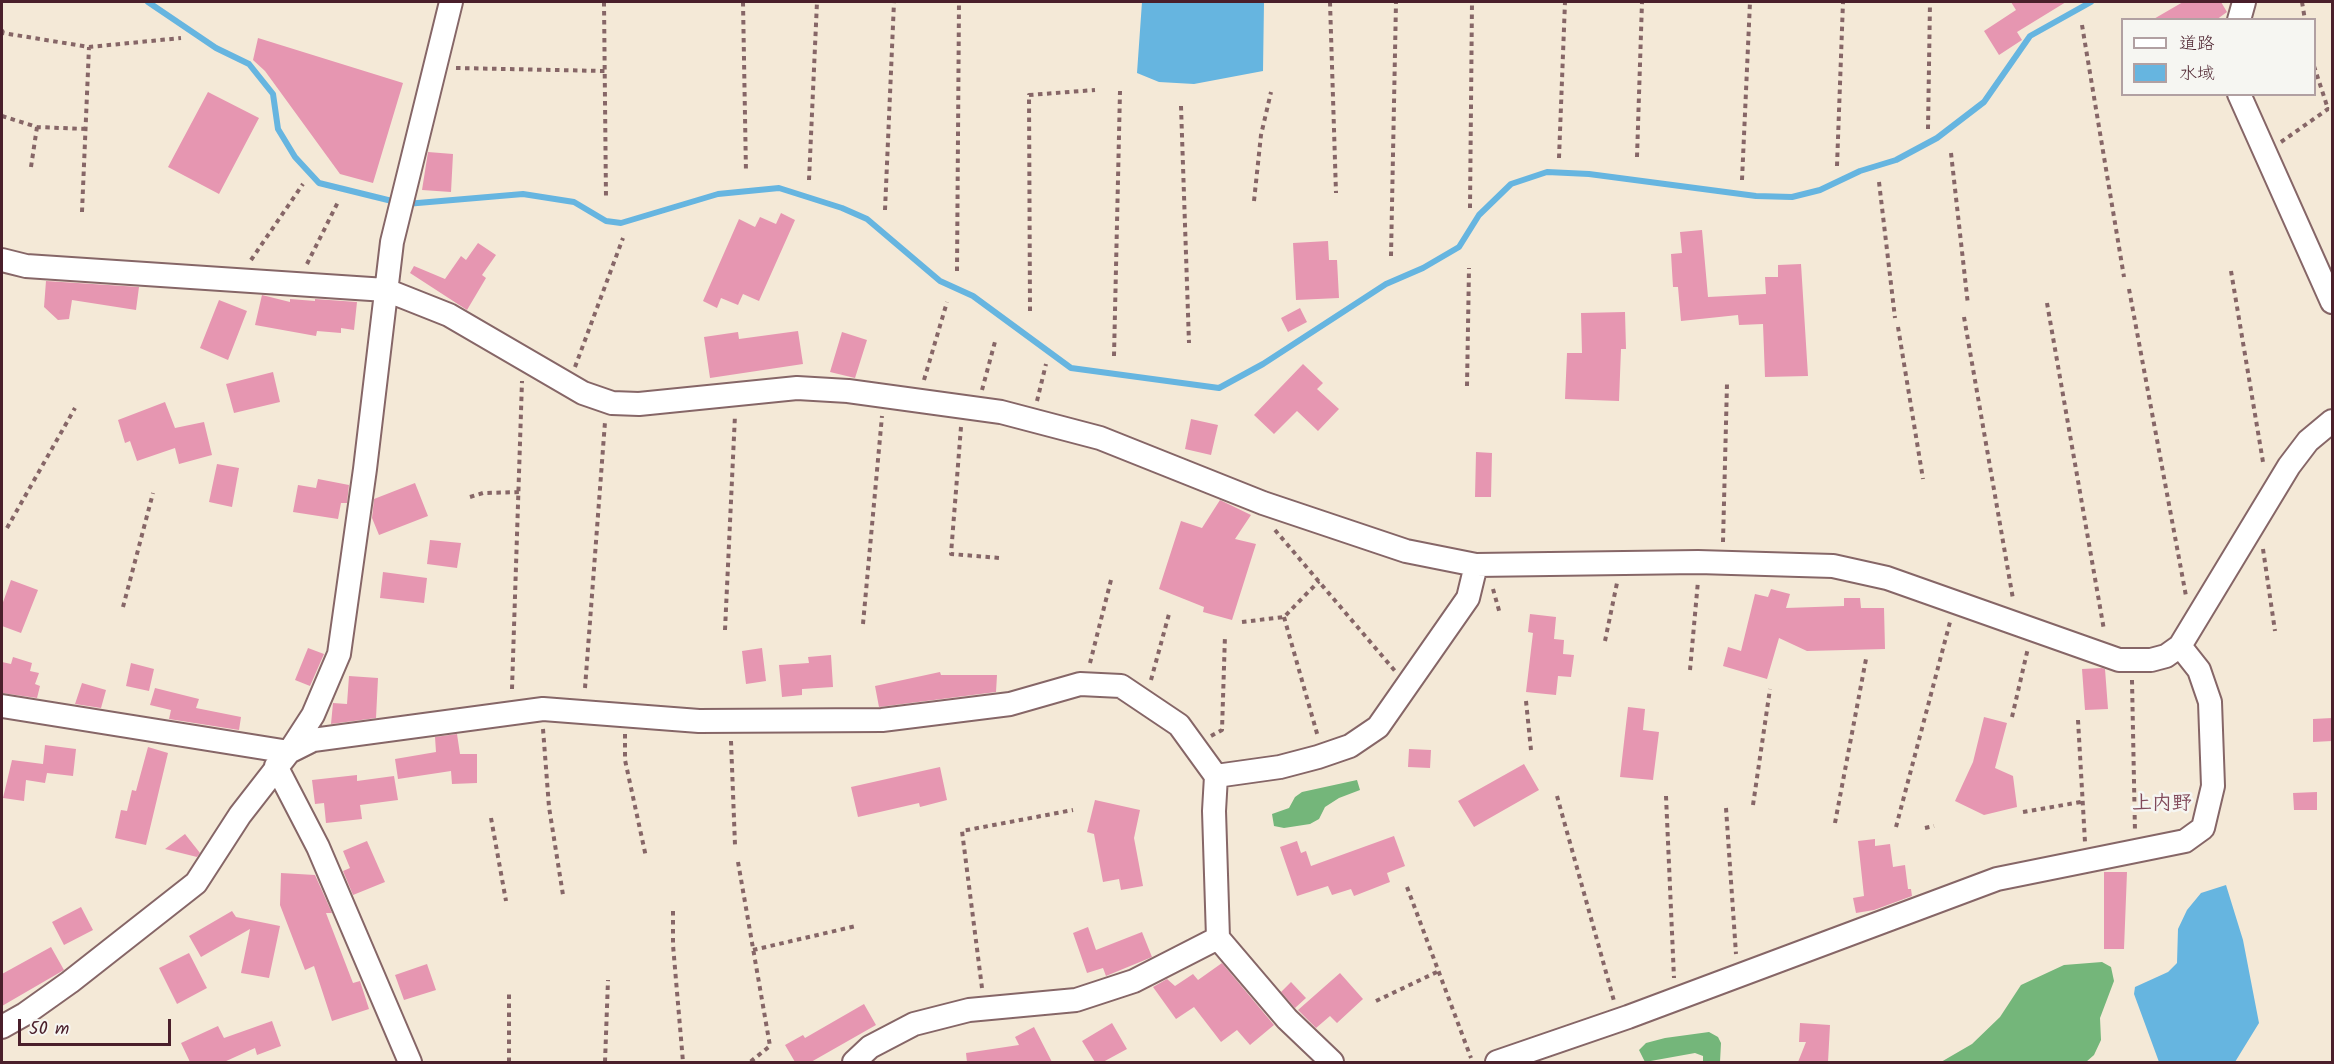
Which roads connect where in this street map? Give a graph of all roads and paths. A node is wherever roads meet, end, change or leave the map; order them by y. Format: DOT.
graph roads {
  1 [pos="451,2"];
  2 [pos="604,2"];
  3 [pos="743,2"];
  4 [pos="817,2"];
  5 [pos="894,2"];
  6 [pos="959,2"];
  7 [pos="1330,2"];
  8 [pos="1396,2"];
  9 [pos="1472,2"];
  10 [pos="1565,2"];
  11 [pos="1642,2"];
  12 [pos="1749,2"];
  13 [pos="1843,2"];
  14 [pos="1930,2"];
  15 [pos="2244,2"];
  16 [pos="2302,2"];
  17 [pos="2240,18"];
  18 [pos="2305,18"];
  19 [pos="2082,24"];
  20 [pos="2,33"];
  21 [pos="181,38"];
  22 [pos="90,47"];
  23 [pos="448,68"];
  24 [pos="605,71"];
  25 [pos="2316,71"];
  26 [pos="1095,90"];
  27 [pos="1120,91"];
  28 [pos="1271,92"];
  29 [pos="2240,96"];
  30 [pos="1181,106"];
  31 [pos="2330,109"];
  32 [pos="2,116"];
  33 [pos="38,128"];
  34 [pos="86,129"];
  35 [pos="1928,129"];
  36 [pos="2275,147"];
  37 [pos="1951,153"];
  38 [pos="1637,157"];
  39 [pos="1560,158"];
  40 [pos="1837,165"];
  41 [pos="31,167"];
  42 [pos="746,173"];
  43 [pos="809,180"];
  44 [pos="1742,180"];
  45 [pos="1879,182"];
  46 [pos="303,184"];
  47 [pos="1336,192"];
  48 [pos="606,198"];
  49 [pos="339,200"];
  50 [pos="1254,201"];
  51 [pos="1470,208"];
  52 [pos="885,210"];
  53 [pos="82,212"];
  54 [pos="623,238"];
  55 [pos="1391,256"];
  56 [pos="2,260"];
  57 [pos="247,265"];
  58 [pos="1469,268"];
  59 [pos="305,269"];
  60 [pos="957,271"];
  61 [pos="2231,271"];
  62 [pos="2124,277"];
  63 [pos="2129,289"];
  64 [pos="386,290"];
  65 [pos="947,302"];
  66 [pos="2332,302"];
  67 [pos="2047,303"];
  68 [pos="1968,305"];
  69 [pos="1030,311"];
  70 [pos="1965,317"];
  71 [pos="1894,318"];
  72 [pos="1898,327"];
  73 [pos="996,338"];
  74 [pos="1189,343"];
  75 [pos="1114,356"];
  76 [pos="1046,364"];
  77 [pos="573,373"];
  78 [pos="522,379"];
  79 [pos="1727,384"];
  80 [pos="1467,386"];
  81 [pos="922,387"];
  82 [pos="981,397"];
  83 [pos="735,403"];
  84 [pos="75,408"];
  85 [pos="883,408"];
  86 [pos="1035,408"];
  87 [pos="962,416"];
  88 [pos="605,420"];
  89 [pos="2332,420"];
  90 [pos="2263,462"];
  91 [pos="1923,479"];
  92 [pos="519,492"];
  93 [pos="153,493"];
  94 [pos="470,497"];
  95 [pos="1270,525"];
  96 [pos="7,528"];
  97 [pos="2262,539"];
  98 [pos="1723,545"];
  99 [pos="1000,558"];
  100 [pos="1476,565"];
  101 [pos="1698,573"];
  102 [pos="1619,576"];
  103 [pos="1111,580"];
  104 [pos="1319,581"];
  105 [pos="1491,584"];
  106 [pos="2013,598"];
  107 [pos="2187,600"];
  108 [pos="123,607"];
  109 [pos="1169,614"];
  110 [pos="1500,614"];
  111 [pos="1284,616"];
  112 [pos="1951,617"];
  113 [pos="1242,622"];
  114 [pos="863,624"];
  115 [pos="725,630"];
  116 [pos="2104,630"];
  117 [pos="2275,631"];
  118 [pos="1225,635"];
  119 [pos="1605,641"];
  120 [pos="2030,642"];
  121 [pos="2180,646"];
  122 [pos="1866,659"];
  123 [pos="1690,670"];
  124 [pos="1087,673"];
  125 [pos="2132,676"];
  126 [pos="1401,678"];
  127 [pos="1149,687"];
  128 [pos="585,688"];
  129 [pos="512,689"];
  130 [pos="1770,689"];
  131 [pos="1526,701"];
  132 [pos="2,706"];
  133 [pos="2012,717"];
  134 [pos="2078,720"];
  135 [pos="543,724"];
  136 [pos="625,732"];
  137 [pos="731,734"];
  138 [pos="1202,740"];
  139 [pos="1320,744"];
  140 [pos="1531,750"];
  141 [pos="282,759"];
  142 [pos="1216,776"];
  143 [pos="1557,796"];
  144 [pos="1666,796"];
  145 [pos="2081,802"];
  146 [pos="1753,805"];
  147 [pos="1725,808"];
  148 [pos="1073,810"];
  149 [pos="2023,812"];
  150 [pos="491,818"];
  151 [pos="1834,823"];
  152 [pos="1934,826"];
  153 [pos="1896,827"];
  154 [pos="1925,828"];
  155 [pos="2135,833"];
  156 [pos="2085,844"];
  157 [pos="735,845"];
  158 [pos="646,857"];
  159 [pos="738,862"];
  160 [pos="1407,887"];
  161 [pos="563,895"];
  162 [pos="507,902"];
  163 [pos="673,910"];
  164 [pos="856,926"];
  165 [pos="1218,938"];
  166 [pos="753,950"];
  167 [pos="1737,963"];
  168 [pos="1438,971"];
  169 [pos="608,980"];
  170 [pos="1674,987"];
  171 [pos="509,990"];
  172 [pos="983,996"];
  173 [pos="1376,1002"];
  174 [pos="1615,1007"];
  175 [pos="2,1027"];
  176 [pos="1471,1058"];
  177 [pos="410,1062"];
  178 [pos="508,1062"];
  179 [pos="605,1062"];
  180 [pos="683,1062"];
  181 [pos="750,1062"];
  182 [pos="854,1062"];
  183 [pos="1332,1062"];
  184 [pos="1497,1062"];
  1 -- 64 [label="street"];
  2 -- 24 [label="path"];
  3 -- 42 [label="path"];
  4 -- 43 [label="path"];
  5 -- 52 [label="path"];
  6 -- 60 [label="path"];
  7 -- 47 [label="path"];
  8 -- 55 [label="path"];
  9 -- 51 [label="path"];
  10 -- 39 [label="path"];
  11 -- 38 [label="path"];
  12 -- 44 [label="path"];
  13 -- 40 [label="path"];
  14 -- 35 [label="path"];
  15 -- 17 [label="street"];
  16 -- 18 [label="path"];
  19 -- 62 [label="path"];
  20 -- 22 [label="path"];
  21 -- 22 [label="path"];
  22 -- 34 [label="path"];
  23 -- 24 [label="path"];
  24 -- 48 [label="path"];
  25 -- 31 [label="path"];
  26 -- 69 [label="path"];
  27 -- 75 [label="path"];
  28 -- 50 [label="path"];
  29 -- 66 [label="street"];
  30 -- 74 [label="path"];
  31 -- 36 [label="path"];
  32 -- 33 [label="path"];
  33 -- 34 [label="path"];
  33 -- 41 [label="path"];
  34 -- 53 [label="path"];
  37 -- 68 [label="path"];
  45 -- 71 [label="path"];
  46 -- 57 [label="path"];
  49 -- 59 [label="path"];
  54 -- 77 [label="path"];
  56 -- 64 [label="street"];
  58 -- 80 [label="path"];
  61 -- 90 [label="path"];
  63 -- 107 [label="path"];
  64 -- 100 [label="street"];
  64 -- 141 [label="street"];
  65 -- 81 [label="path"];
  67 -- 116 [label="path"];
  70 -- 106 [label="path"];
  72 -- 91 [label="path"];
  73 -- 82 [label="path"];
  76 -- 86 [label="path"];
  78 -- 92 [label="path"];
  79 -- 98 [label="path"];
  83 -- 115 [label="path"];
  84 -- 96 [label="path"];
  85 -- 114 [label="path"];
  87 -- 99 [label="path"];
  88 -- 128 [label="path"];
  89 -- 121 [label="street"];
  92 -- 94 [label="path"];
  92 -- 129 [label="path"];
  93 -- 108 [label="path"];
  95 -- 104 [label="path"];
  97 -- 117 [label="path"];
  100 -- 121 [label="street"];
  100 -- 142 [label="street"];
  101 -- 123 [label="path"];
  102 -- 119 [label="path"];
  103 -- 124 [label="path"];
  104 -- 111 [label="path"];
  104 -- 126 [label="path"];
  105 -- 110 [label="path"];
  109 -- 127 [label="path"];
  111 -- 113 [label="path"];
  111 -- 139 [label="path"];
  112 -- 153 [label="path"];
  118 -- 138 [label="path"];
  120 -- 133 [label="path"];
  121 -- 184 [label="street"];
  122 -- 151 [label="path"];
  125 -- 155 [label="path"];
  130 -- 146 [label="path"];
  131 -- 140 [label="path"];
  132 -- 141 [label="street"];
  134 -- 145 [label="path"];
  135 -- 161 [label="path"];
  136 -- 158 [label="path"];
  137 -- 157 [label="path"];
  141 -- 142 [label="street"];
  141 -- 175 [label="street"];
  141 -- 177 [label="street"];
  142 -- 165 [label="street"];
  143 -- 174 [label="path"];
  144 -- 170 [label="path"];
  145 -- 149 [label="path"];
  145 -- 156 [label="path"];
  147 -- 167 [label="path"];
  148 -- 172 [label="path"];
  150 -- 162 [label="path"];
  152 -- 154 [label="path"];
  159 -- 166 [label="path"];
  160 -- 168 [label="path"];
  163 -- 180 [label="path"];
  164 -- 166 [label="path"];
  165 -- 182 [label="street"];
  165 -- 183 [label="street"];
  166 -- 181 [label="path"];
  168 -- 173 [label="path"];
  168 -- 176 [label="path"];
  169 -- 179 [label="path"];
  171 -- 178 [label="path"];
}
